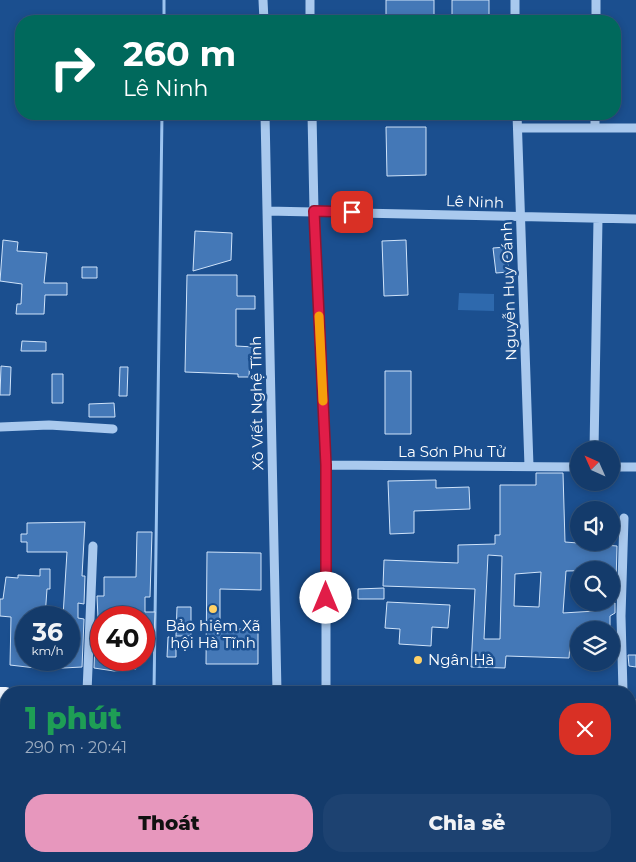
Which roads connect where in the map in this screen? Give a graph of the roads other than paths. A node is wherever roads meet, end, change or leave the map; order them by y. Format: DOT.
graph roads {
  1 [pos="263,0"];
  2 [pos="310,0"];
  3 [pos="515,0"];
  4 [pos="596,0"];
  5 [pos="264,15"];
  6 [pos="310,15"];
  7 [pos="515,15"];
  8 [pos="596,15"];
  9 [pos="265,120"];
  10 [pos="312,120"];
  11 [pos="518,120"];
  12 [pos="595,120"];
  13 [pos="518,128"];
  14 [pos="595,128"];
  15 [pos="636,128"];
  16 [pos="267,211"];
  17 [pos="314,211"];
  18 [pos="520,217"];
  19 [pos="598,219"];
  20 [pos="636,219"];
  21 [pos="0,427"];
  22 [pos="113,430"];
  23 [pos="594,441"];
  24 [pos="326,465"];
  25 [pos="529,466"];
  26 [pos="570,467"];
  27 [pos="620,467"];
  28 [pos="636,467"];
  29 [pos="624,518"];
  30 [pos="93,546"];
  31 [pos="87,686"];
  32 [pos="277,686"];
  33 [pos="326,686"];
  34 [pos="623,686"];
  1 -- 5 [label="street"];
  2 -- 6 [label="street"];
  3 -- 7 [label="street"];
  4 -- 8 [label="street"];
  9 -- 16 [label="street, Xô Viết Nghệ Tĩnh"];
  10 -- 17 [label="street"];
  11 -- 13 [label="street, Nguyễn Huy Oánh"];
  12 -- 14 [label="street"];
  13 -- 14 [label="street"];
  13 -- 18 [label="street, Nguyễn Huy Oánh"];
  14 -- 15 [label="street"];
  16 -- 17 [label="street, Lê Ninh"];
  16 -- 32 [label="street, Xô Viết Nghệ Tĩnh"];
  17 -- 18 [label="street, Lê Ninh"];
  17 -- 24 [label="street"];
  18 -- 19 [label="street, Lê Ninh"];
  18 -- 25 [label="street, Nguyễn Huy Oánh"];
  19 -- 20 [label="street, Lê Ninh"];
  19 -- 23 [label="street"];
  21 -- 22 [label="street"];
  24 -- 25 [label="street, La Sơn Phu Tử"];
  24 -- 33 [label="street"];
  25 -- 26 [label="street, La Sơn Phu Tử"];
  27 -- 28 [label="street"];
  29 -- 34 [label="street"];
  30 -- 31 [label="street"];
}
